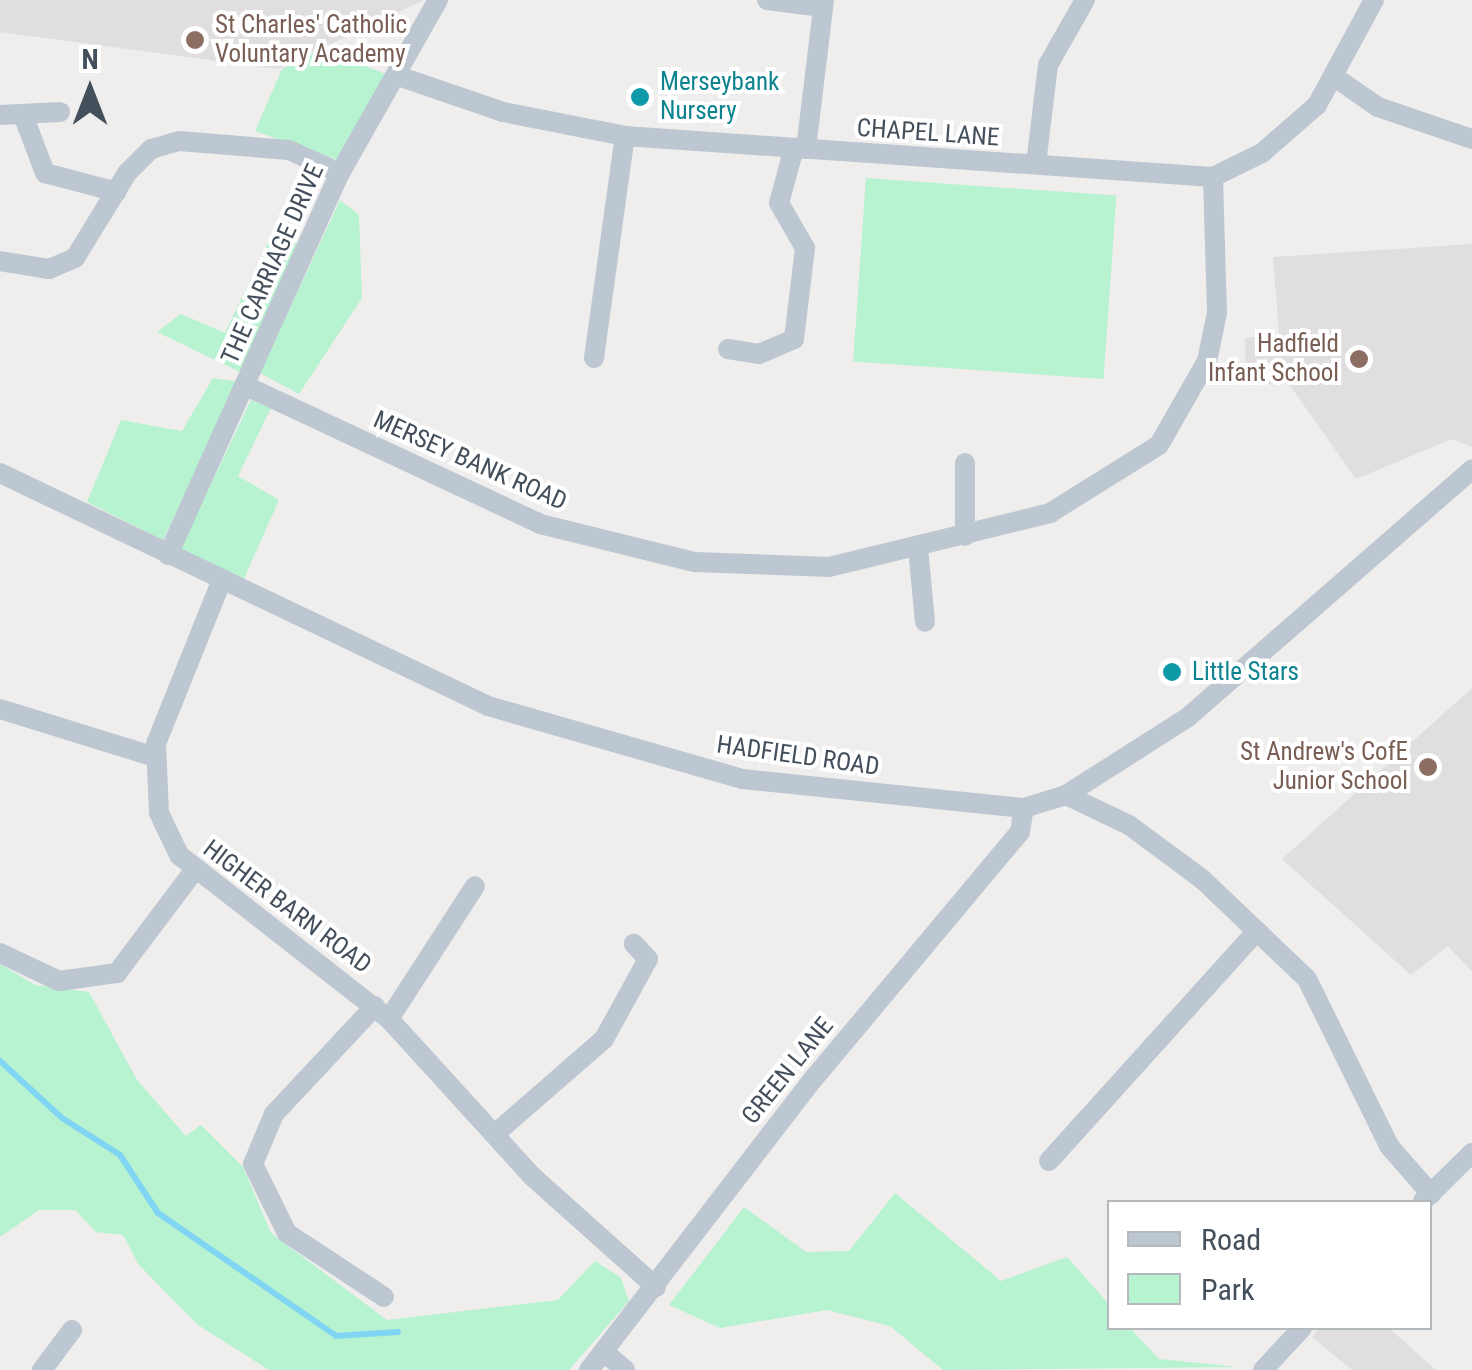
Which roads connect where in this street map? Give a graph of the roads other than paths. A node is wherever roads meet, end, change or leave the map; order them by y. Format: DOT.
graph roads {
  1 [pos="438,0"];
  2 [pos="767,0"];
  3 [pos="1085,0"];
  4 [pos="1374,0"];
  5 [pos="822,4"];
  6 [pos="401,77"];
  7 [pos="1336,78"];
  8 [pos="60,112"];
  9 [pos="0,115"];
  10 [pos="25,120"];
  11 [pos="625,136"];
  12 [pos="1472,139"];
  13 [pos="800,149"];
  14 [pos="1036,164"];
  15 [pos="340,173"];
  16 [pos="1213,176"];
  17 [pos="117,192"];
  18 [pos="0,261"];
  19 [pos="728,349"];
  20 [pos="594,358"];
  21 [pos="246,386"];
  22 [pos="966,463"];
  23 [pos="1472,469"];
  24 [pos="0,473"];
  25 [pos="966,536"];
  26 [pos="918,548"];
  27 [pos="168,555"];
  28 [pos="222,582"];
  29 [pos="926,622"];
  30 [pos="0,709"];
  31 [pos="155,756"];
  32 [pos="1066,795"];
  33 [pos="1024,808"];
  34 [pos="193,872"];
  35 [pos="475,886"];
  36 [pos="1256,931"];
  37 [pos="634,944"];
  38 [pos="0,952"];
  39 [pos="382,1013"];
  40 [pos="498,1132"];
  41 [pos="1472,1153"];
  42 [pos="1049,1161"];
  43 [pos="1426,1198"];
  44 [pos="656,1287"];
  45 [pos="384,1297"];
  46 [pos="72,1330"];
  47 [pos="1300,1330"];
  48 [pos="605,1353"];
  49 [pos="42,1370"];
  50 [pos="589,1370"];
  51 [pos="626,1370"];
  52 [pos="1263,1370"];
  1 -- 6 [label="street, THE CARRIAGE DRIVE"];
  2 -- 5 [label="street"];
  3 -- 14 [label="street"];
  4 -- 7 [label="street"];
  5 -- 13 [label="street"];
  6 -- 11 [label="street, CHAPEL LANE"];
  6 -- 15 [label="street, THE CARRIAGE DRIVE"];
  7 -- 12 [label="street"];
  7 -- 16 [label="street"];
  8 -- 10 [label="street"];
  9 -- 10 [label="street"];
  10 -- 17 [label="street"];
  11 -- 13 [label="street, CHAPEL LANE"];
  11 -- 20 [label="street"];
  13 -- 14 [label="street, CHAPEL LANE"];
  13 -- 19 [label="street"];
  14 -- 16 [label="street, CHAPEL LANE"];
  15 -- 17 [label="street"];
  15 -- 21 [label="street, THE CARRIAGE DRIVE"];
  16 -- 25 [label="street, MERSEY BANK ROAD"];
  17 -- 18 [label="street"];
  21 -- 26 [label="street, MERSEY BANK ROAD"];
  21 -- 27 [label="street, THE CARRIAGE DRIVE"];
  22 -- 25 [label="street"];
  23 -- 32 [label="street, HADFIELD ROAD"];
  24 -- 27 [label="street, HADFIELD ROAD"];
  25 -- 26 [label="street, MERSEY BANK ROAD"];
  26 -- 29 [label="street"];
  27 -- 28 [label="street, HADFIELD ROAD"];
  28 -- 31 [label="street, HIGHER BARN ROAD"];
  28 -- 33 [label="street, HADFIELD ROAD"];
  30 -- 31 [label="street"];
  31 -- 34 [label="street, HIGHER BARN ROAD"];
  32 -- 33 [label="street, HADFIELD ROAD"];
  32 -- 36 [label="street"];
  33 -- 44 [label="street, GREEN LANE"];
  34 -- 38 [label="street"];
  34 -- 39 [label="street, HIGHER BARN ROAD"];
  35 -- 39 [label="street"];
  36 -- 42 [label="street"];
  36 -- 43 [label="street"];
  37 -- 40 [label="street"];
  39 -- 40 [label="street, HIGHER BARN ROAD"];
  39 -- 45 [label="street"];
  40 -- 44 [label="street, HIGHER BARN ROAD"];
  41 -- 43 [label="street"];
  44 -- 48 [label="street, GREEN LANE"];
  46 -- 49 [label="street"];
  47 -- 52 [label="street"];
  48 -- 50 [label="street, GREEN LANE"];
  48 -- 51 [label="street"];
}
